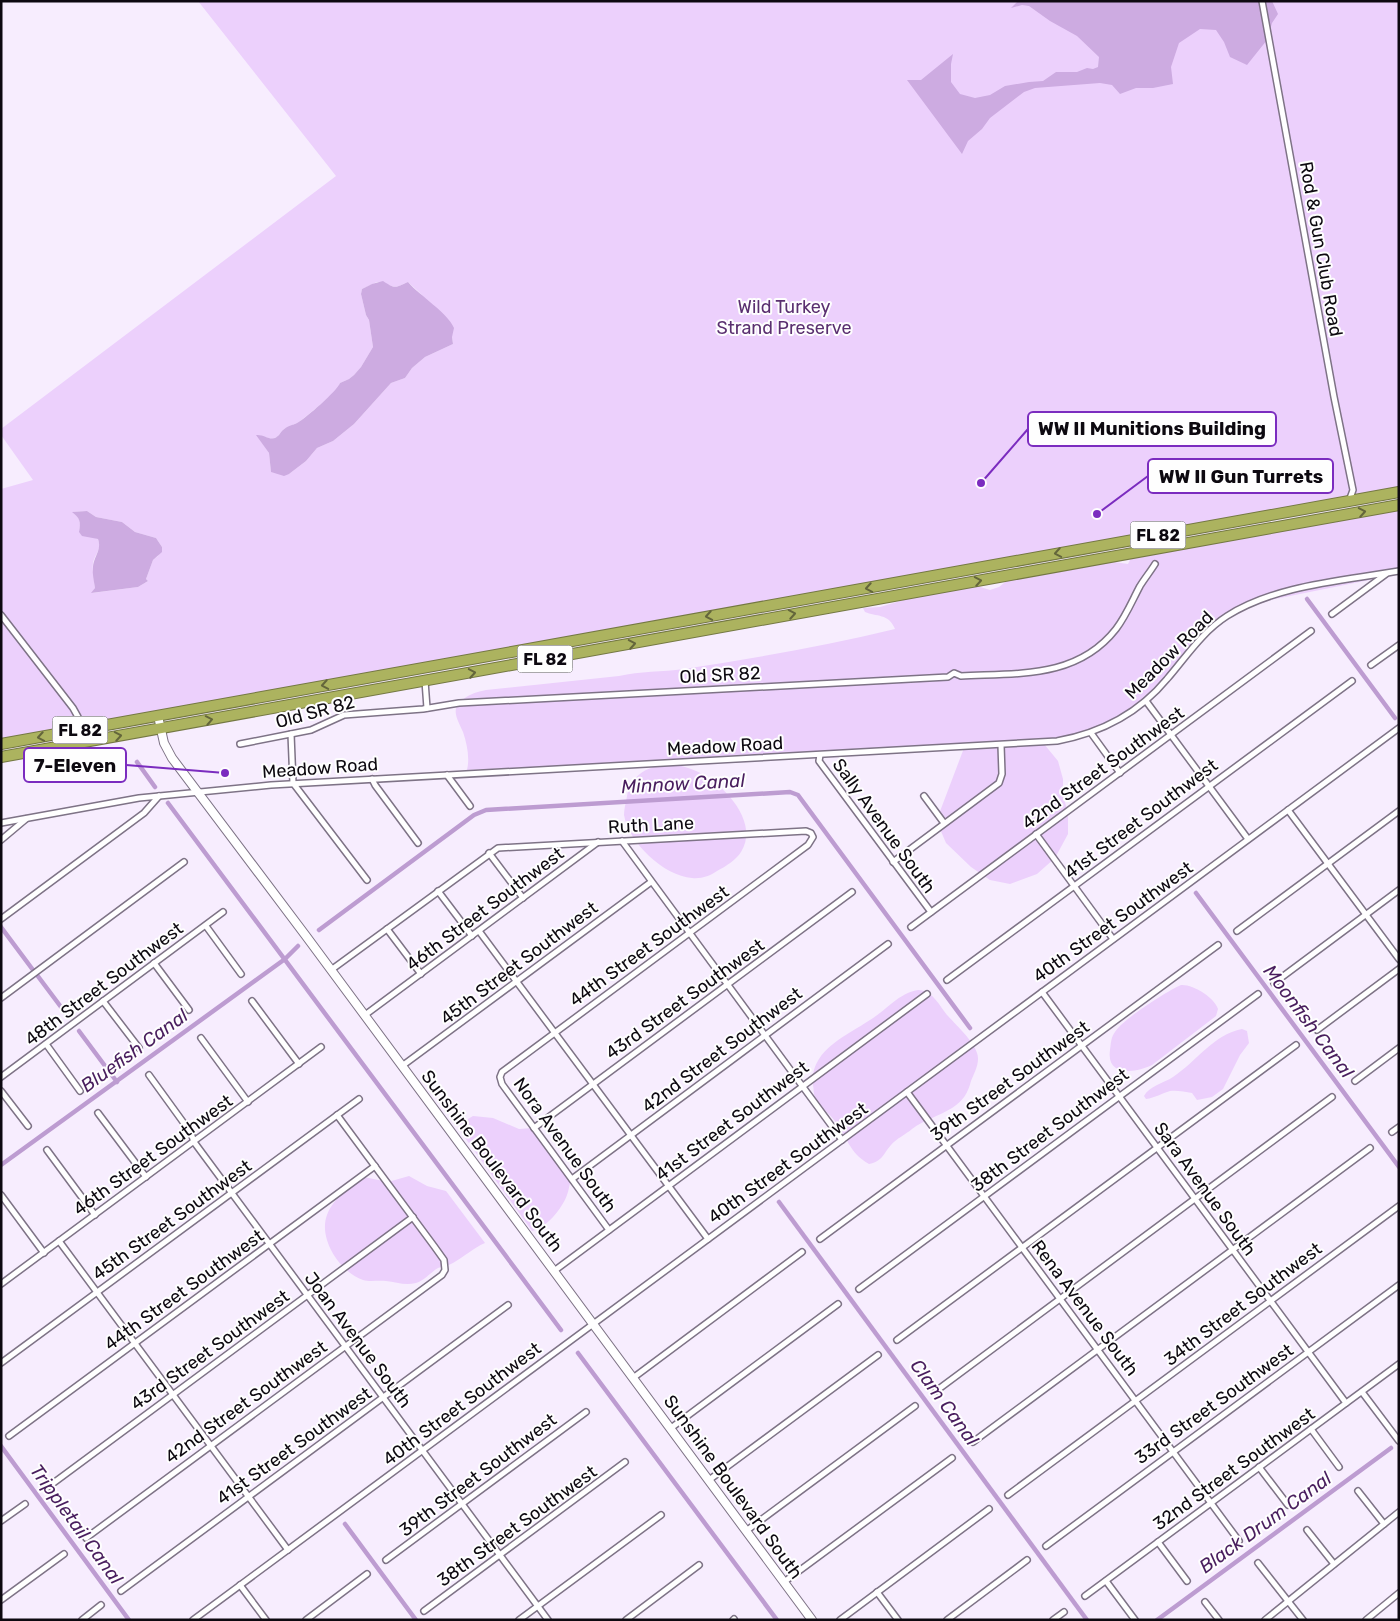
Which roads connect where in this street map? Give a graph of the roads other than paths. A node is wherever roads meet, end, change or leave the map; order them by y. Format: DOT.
graph roads {
  1 [pos="1262,1"];
  2 [pos="1399,492"];
  3 [pos="1349,501"];
  4 [pos="1399,505"];
  5 [pos="1237,521"];
  6 [pos="1253,532"];
  7 [pos="1146,537"];
  8 [pos="1160,548"];
  9 [pos="1155,564"];
  10 [pos="1059,567"];
  11 [pos="1399,571"];
  12 [pos="1389,572"];
  13 [pos="1332,614"];
  14 [pos="1,615"];
  15 [pos="1311,631"];
  16 [pos="1399,645"];
  17 [pos="530,649"];
  18 [pos="1371,665"];
  19 [pos="416,669"];
  20 [pos="425,681"];
  21 [pos="1352,681"];
  22 [pos="329,698"];
  23 [pos="1146,701"];
  24 [pos="427,708"];
  25 [pos="158,716"];
  26 [pos="1399,728"];
  27 [pos="83,729"];
  28 [pos="161,729"];
  29 [pos="1090,732"];
  30 [pos="291,734"];
  31 [pos="1171,735"];
  32 [pos="1,744"];
  33 [pos="240,744"];
  34 [pos="1001,745"];
  35 [pos="820,755"];
  36 [pos="1,757"];
  37 [pos="1120,773"];
  38 [pos="447,775"];
  39 [pos="372,779"];
  40 [pos="293,783"];
  41 [pos="1209,786"];
  42 [pos="197,792"];
  43 [pos="159,796"];
  44 [pos="924,796"];
  45 [pos="470,806"];
  46 [pos="1288,810"];
  47 [pos="1399,811"];
  48 [pos="26,818"];
  49 [pos="1,823"];
  50 [pos="944,824"];
  51 [pos="1036,834"];
  52 [pos="813,837"];
  53 [pos="1248,839"];
  54 [pos="1,840"];
  55 [pos="622,841"];
  56 [pos="598,842"];
  57 [pos="418,843"];
  58 [pos="489,853"];
  59 [pos="184,862"];
  60 [pos="893,862"];
  61 [pos="1328,864"];
  62 [pos="367,880"];
  63 [pos="652,882"];
  64 [pos="1074,886"];
  65 [pos="1399,890"];
  66 [pos="438,891"];
  67 [pos="852,892"];
  68 [pos="523,898"];
  69 [pos="223,912"];
  70 [pos="931,912"];
  71 [pos="1365,915"];
  72 [pos="1,919"];
  73 [pos="206,926"];
  74 [pos="911,927"];
  75 [pos="387,929"];
  76 [pos="479,930"];
  77 [pos="1237,931"];
  78 [pos="690,933"];
  79 [pos="472,936"];
  80 [pos="1114,939"];
  81 [pos="888,944"];
  82 [pos="1218,945"];
  83 [pos="1399,960"];
  84 [pos="154,963"];
  85 [pos="1399,969"];
  86 [pos="331,970"];
  87 [pos="241,974"];
  88 [pos="421,974"];
  89 [pos="947,980"];
  90 [pos="517,982"];
  91 [pos="1274,983"];
  92 [pos="727,984"];
  93 [pos="1042,992"];
  94 [pos="928,994"];
  95 [pos="1258,994"];
  96 [pos="1,998"];
  97 [pos="104,1001"];
  98 [pos="252,1001"];
  99 [pos="190,1010"];
  100 [pos="365,1015"];
  101 [pos="1317,1030"];
  102 [pos="555,1033"];
  103 [pos="765,1035"];
  104 [pos="201,1038"];
  105 [pos="46,1044"];
  106 [pos="1082,1045"];
  107 [pos="1296,1045"];
  108 [pos="321,1047"];
  109 [pos="139,1048"];
  110 [pos="1399,1048"];
  111 [pos="299,1064"];
  112 [pos="402,1066"];
  113 [pos="150,1075"];
  114 [pos="1,1077"];
  115 [pos="500,1077"];
  116 [pos="1355,1081"];
  117 [pos="593,1084"];
  118 [pos="803,1086"];
  119 [pos="1,1091"];
  120 [pos="80,1091"];
  121 [pos="907,1092"];
  122 [pos="1120,1096"];
  123 [pos="1332,1097"];
  124 [pos="359,1098"];
  125 [pos="248,1102"];
  126 [pos="98,1113"];
  127 [pos="337,1115"];
  128 [pos="28,1126"];
  129 [pos="1399,1127"];
  130 [pos="534,1128"];
  131 [pos="1392,1132"];
  132 [pos="630,1135"];
  133 [pos="842,1140"];
  134 [pos="194,1142"];
  135 [pos="947,1145"];
  136 [pos="1157,1147"];
  137 [pos="1370,1148"];
  138 [pos="47,1150"];
  139 [pos="375,1166"];
  140 [pos="146,1177"];
  141 [pos="572,1179"];
  142 [pos="668,1186"];
  143 [pos="232,1193"];
  144 [pos="1,1195"];
  145 [pos="984,1196"];
  146 [pos="1195,1199"];
  147 [pos="1399,1206"];
  148 [pos="95,1215"];
  149 [pos="413,1217"];
  150 [pos="610,1230"];
  151 [pos="708,1239"];
  152 [pos="820,1239"];
  153 [pos="59,1241"];
  154 [pos="269,1244"];
  155 [pos="1022,1247"];
  156 [pos="1233,1250"];
  157 [pos="802,1252"];
  158 [pos="44,1253"];
  159 [pos="554,1271"];
  160 [pos="1,1284"];
  161 [pos="1399,1285"];
  162 [pos="859,1289"];
  163 [pos="97,1292"];
  164 [pos="307,1295"];
  165 [pos="1060,1299"];
  166 [pos="1271,1301"];
  167 [pos="838,1304"];
  168 [pos="508,1305"];
  169 [pos="593,1324"];
  170 [pos="897,1340"];
  171 [pos="135,1343"];
  172 [pos="345,1346"];
  173 [pos="1098,1350"];
  174 [pos="1309,1352"];
  175 [pos="878,1354"];
  176 [pos="1,1363"];
  177 [pos="1399,1364"];
  178 [pos="633,1378"];
  179 [pos="936,1390"];
  180 [pos="1362,1392"];
  181 [pos="173,1395"];
  182 [pos="383,1397"];
  183 [pos="1136,1400"];
  184 [pos="1346,1403"];
  185 [pos="915,1406"];
  186 [pos="586,1412"];
  187 [pos="671,1428"];
  188 [pos="1311,1429"];
  189 [pos="9,1436"];
  190 [pos="1399,1441"];
  191 [pos="973,1442"];
  192 [pos="210,1446"];
  193 [pos="422,1450"];
  194 [pos="1174,1452"];
  195 [pos="952,1458"];
  196 [pos="625,1462"];
  197 [pos="1259,1467"];
  198 [pos="1339,1467"];
  199 [pos="709,1480"];
  200 [pos="48,1487"];
  201 [pos="1358,1491"];
  202 [pos="1008,1495"];
  203 [pos="248,1497"];
  204 [pos="1211,1503"];
  205 [pos="25,1504"];
  206 [pos="462,1504"];
  207 [pos="1288,1505"];
  208 [pos="990,1509"];
  209 [pos="1399,1512"];
  210 [pos="661,1515"];
  211 [pos="1,1521"];
  212 [pos="1384,1524"];
  213 [pos="1307,1530"];
  214 [pos="746,1531"];
  215 [pos="86,1538"];
  216 [pos="1239,1541"];
  217 [pos="1158,1542"];
  218 [pos="1046,1546"];
  219 [pos="288,1550"];
  220 [pos="64,1554"];
  221 [pos="500,1555"];
  222 [pos="386,1560"];
  223 [pos="1027,1560"];
  224 [pos="1258,1564"];
  225 [pos="1334,1564"];
  226 [pos="699,1565"];
  227 [pos="367,1574"];
  228 [pos="1106,1581"];
  229 [pos="1187,1581"];
  230 [pos="784,1582"];
  231 [pos="240,1585"];
  232 [pos="120,1591"];
  233 [pos="877,1592"];
  234 [pos="1399,1593"];
  235 [pos="1085,1596"];
  236 [pos="1,1600"];
  237 [pos="1288,1601"];
  238 [pos="1205,1602"];
  239 [pos="102,1605"];
  240 [pos="538,1606"];
  241 [pos="424,1611"];
  242 [pos="1064,1612"];
  243 [pos="82,1620"];
  244 [pos="193,1620"];
  245 [pos="266,1620"];
  246 [pos="306,1620"];
  247 [pos="519,1620"];
  248 [pos="548,1620"];
  249 [pos="626,1620"];
  250 [pos="812,1620"];
  251 [pos="840,1620"];
  252 [pos="898,1620"];
  253 [pos="947,1620"];
  254 [pos="1053,1620"];
  255 [pos="1135,1620"];
  256 [pos="1220,1620"];
  257 [pos="1265,1620"];
  258 [pos="1303,1620"];
  259 [pos="1366,1620"];
  1 -- 3 [label="street, Rod & Gun Club Road"];
  2 -- 3 [label="highway, FL 82"];
  3 -- 5 [label="highway, FL 82"];
  3 -- 6 [label="highway"];
  6 -- 4 [label="highway, FL 82, one-way"];
  5 -- 7 [label="highway, FL 82"];
  5 -- 8 [label="highway"];
  6 -- 8 [label="highway, FL 82"];
  7 -- 10 [label="highway"];
  7 -- 17 [label="highway, FL 82, one-way"];
  8 -- 10 [label="highway, FL 82"];
  9 -- 24 [label="street, Old SR 82"];
  20 -- 10 [label="highway, FL 82, one-way"];
  11 -- 12 [label="street, Meadow Road"];
  12 -- 13 [label="street"];
  12 -- 23 [label="street, Meadow Road"];
  14 -- 27 [label="street"];
  15 -- 31 [label="street, 42nd Street Southwest"];
  16 -- 18 [label="street"];
  17 -- 19 [label="highway, FL 82"];
  17 -- 20 [label="highway"];
  19 -- 22 [label="highway"];
  19 -- 25 [label="highway, FL 82, one-way"];
  20 -- 22 [label="highway, FL 82"];
  20 -- 24 [label="street"];
  21 -- 41 [label="street, 41st Street Southwest"];
  28 -- 22 [label="highway, FL 82, one-way"];
  23 -- 29 [label="street, Meadow Road"];
  23 -- 31 [label="street"];
  24 -- 30 [label="street, Old SR 82"];
  25 -- 27 [label="highway, FL 82"];
  25 -- 28 [label="street, Sunshine Boulevard South"];
  26 -- 46 [label="street, 40th Street Southwest"];
  27 -- 32 [label="highway, FL 82, one-way"];
  36 -- 28 [label="highway, FL 82, one-way"];
  28 -- 42 [label="street, Sunshine Boulevard South"];
  29 -- 34 [label="street, Meadow Road"];
  29 -- 37 [label="street"];
  30 -- 33 [label="street, Old SR 82"];
  30 -- 40 [label="street"];
  31 -- 37 [label="street, 42nd Street Southwest"];
  31 -- 41 [label="street"];
  34 -- 35 [label="street, Meadow Road"];
  34 -- 50 [label="street"];
  35 -- 38 [label="street, Meadow Road"];
  35 -- 60 [label="street, Sally Avenue South"];
  37 -- 51 [label="street, 42nd Street Southwest"];
  38 -- 39 [label="street, Meadow Road"];
  38 -- 45 [label="street"];
  39 -- 40 [label="street, Meadow Road"];
  39 -- 57 [label="street"];
  40 -- 42 [label="street, Meadow Road"];
  40 -- 62 [label="street"];
  41 -- 53 [label="street"];
  41 -- 64 [label="street, 41st Street Southwest"];
  42 -- 43 [label="street, Meadow Road"];
  42 -- 86 [label="street, Sunshine Boulevard South"];
  43 -- 48 [label="street, Meadow Road"];
  43 -- 72 [label="street"];
  44 -- 50 [label="street"];
  46 -- 53 [label="street, 40th Street Southwest"];
  46 -- 61 [label="street"];
  47 -- 61 [label="street"];
  48 -- 49 [label="street, Meadow Road"];
  48 -- 54 [label="street"];
  50 -- 60 [label="street"];
  51 -- 64 [label="street"];
  51 -- 70 [label="street, 42nd Street Southwest"];
  52 -- 55 [label="street, Ruth Lane"];
  52 -- 78 [label="street, 44th Street Southwest"];
  53 -- 80 [label="street, 40th Street Southwest"];
  55 -- 56 [label="street, Ruth Lane"];
  55 -- 63 [label="street"];
  56 -- 58 [label="street, Ruth Lane"];
  56 -- 68 [label="street, 46th Street Southwest"];
  58 -- 66 [label="street"];
  58 -- 68 [label="street"];
  59 -- 96 [label="street"];
  60 -- 70 [label="street, Sally Avenue South"];
  61 -- 71 [label="street"];
  61 -- 77 [label="street"];
  63 -- 78 [label="street"];
  63 -- 90 [label="street, 45th Street Southwest"];
  64 -- 80 [label="street"];
  64 -- 89 [label="street, 41st Street Southwest"];
  65 -- 71 [label="street"];
  66 -- 75 [label="street"];
  66 -- 79 [label="street"];
  67 -- 92 [label="street, 43rd Street Southwest"];
  68 -- 76 [label="street, 46th Street Southwest"];
  69 -- 73 [label="street, 48th Street Southwest"];
  70 -- 74 [label="street, 42nd Street Southwest"];
  71 -- 83 [label="street"];
  71 -- 91 [label="street"];
  73 -- 84 [label="street, 48th Street Southwest"];
  73 -- 87 [label="street"];
  75 -- 86 [label="street"];
  75 -- 88 [label="street"];
  76 -- 79 [label="street, 46th Street Southwest"];
  76 -- 90 [label="street"];
  78 -- 92 [label="street"];
  78 -- 102 [label="street, 44th Street Southwest"];
  79 -- 88 [label="street, 46th Street Southwest"];
  80 -- 93 [label="street, 40th Street Southwest"];
  81 -- 103 [label="street, 42nd Street Southwest"];
  82 -- 106 [label="street, 39th Street Southwest"];
  84 -- 97 [label="street, 48th Street Southwest"];
  84 -- 99 [label="street"];
  85 -- 101 [label="street"];
  86 -- 100 [label="street, Sunshine Boulevard South"];
  88 -- 100 [label="street, 46th Street Southwest"];
  90 -- 102 [label="street"];
  90 -- 112 [label="street, 45th Street Southwest"];
  92 -- 103 [label="street"];
  92 -- 117 [label="street, 43rd Street Southwest"];
  93 -- 106 [label="street, Sara Avenue South"];
  93 -- 121 [label="street, 40th Street Southwest"];
  94 -- 118 [label="street, 41st Street Southwest"];
  95 -- 122 [label="street, 38th Street Southwest"];
  97 -- 105 [label="street, 48th Street Southwest"];
  97 -- 109 [label="street"];
  98 -- 111 [label="street"];
  100 -- 112 [label="street, Sunshine Boulevard South"];
  102 -- 115 [label="street, 44th Street Southwest"];
  102 -- 117 [label="street"];
  103 -- 118 [label="street"];
  103 -- 132 [label="street, 42nd Street Southwest"];
  104 -- 125 [label="street"];
  105 -- 114 [label="street, 48th Street Southwest"];
  105 -- 120 [label="street"];
  106 -- 122 [label="street, Sara Avenue South"];
  106 -- 135 [label="street, 39th Street Southwest"];
  107 -- 136 [label="street"];
  108 -- 111 [label="street, 46th Street Southwest"];
  110 -- 116 [label="street"];
  111 -- 125 [label="street, 46th Street Southwest"];
  112 -- 159 [label="street, Sunshine Boulevard South"];
  113 -- 134 [label="street, Joan Avenue South"];
  115 -- 130 [label="street, Nora Avenue South"];
  117 -- 130 [label="street, 43rd Street Southwest"];
  117 -- 132 [label="street"];
  118 -- 133 [label="street"];
  118 -- 142 [label="street, 41st Street Southwest"];
  119 -- 128 [label="street"];
  121 -- 133 [label="street, 40th Street Southwest"];
  121 -- 135 [label="street, Rena Avenue South"];
  122 -- 136 [label="street, Sara Avenue South"];
  122 -- 145 [label="street, 38th Street Southwest"];
  123 -- 146 [label="street"];
  124 -- 127 [label="street, 45th Street Southwest"];
  125 -- 134 [label="street, 46th Street Southwest"];
  126 -- 140 [label="street"];
  127 -- 139 [label="street"];
  127 -- 143 [label="street, 45th Street Southwest"];
  129 -- 131 [label="street"];
  130 -- 141 [label="street, Nora Avenue South"];
  132 -- 141 [label="street, 42nd Street Southwest"];
  132 -- 142 [label="street"];
  133 -- 151 [label="street, 40th Street Southwest"];
  134 -- 140 [label="street, 46th Street Southwest"];
  134 -- 143 [label="street, Joan Avenue South"];
  135 -- 145 [label="street, Rena Avenue South"];
  135 -- 152 [label="street, 39th Street Southwest"];
  136 -- 146 [label="street, Sara Avenue South"];
  136 -- 155 [label="street"];
  137 -- 156 [label="street"];
  138 -- 148 [label="street"];
  139 -- 149 [label="street"];
  139 -- 154 [label="street, 44th Street Southwest"];
  140 -- 148 [label="street, 46th Street Southwest"];
  141 -- 150 [label="street, Nora Avenue South"];
  142 -- 150 [label="street, 41st Street Southwest"];
  142 -- 151 [label="street"];
  143 -- 154 [label="street, Joan Avenue South"];
  143 -- 163 [label="street, 45th Street Southwest"];
  144 -- 158 [label="street"];
  145 -- 155 [label="street, Rena Avenue South"];
  145 -- 162 [label="street, 38th Street Southwest"];
  146 -- 156 [label="street, Sara Avenue South"];
  146 -- 165 [label="street"];
  147 -- 166 [label="street, 34th Street Southwest"];
  148 -- 153 [label="street, 46th Street Southwest"];
  149 -- 164 [label="street, 43rd Street Southwest"];
  149 -- 172 [label="street, 42nd Street Southwest"];
  150 -- 159 [label="street, 41st Street Southwest"];
  151 -- 169 [label="street, 40th Street Southwest"];
  153 -- 158 [label="street, 46th Street Southwest"];
  153 -- 163 [label="street"];
  154 -- 164 [label="street, Joan Avenue South"];
  154 -- 171 [label="street, 44th Street Southwest"];
  155 -- 165 [label="street, Rena Avenue South"];
  155 -- 170 [label="street"];
  156 -- 166 [label="street, Sara Avenue South"];
  156 -- 173 [label="street"];
  157 -- 178 [label="street"];
  158 -- 160 [label="street, 46th Street Southwest"];
  159 -- 169 [label="street, Sunshine Boulevard South"];
  161 -- 174 [label="street, 33rd Street Southwest"];
  163 -- 171 [label="street"];
  163 -- 176 [label="street, 45th Street Southwest"];
  164 -- 172 [label="street, Joan Avenue South"];
  164 -- 181 [label="street, 43rd Street Southwest"];
  165 -- 173 [label="street, Rena Avenue South"];
  165 -- 179 [label="street"];
  166 -- 174 [label="street, Sara Avenue South"];
  166 -- 183 [label="street, 34th Street Southwest"];
  167 -- 187 [label="street"];
  168 -- 182 [label="street, 41st Street Southwest"];
  169 -- 178 [label="street, Sunshine Boulevard South"];
  169 -- 193 [label="street, 40th Street Southwest"];
  171 -- 181 [label="street"];
  171 -- 189 [label="street, 44th Street Southwest"];
  172 -- 182 [label="street, Joan Avenue South"];
  172 -- 192 [label="street, 42nd Street Southwest"];
  173 -- 183 [label="street, Rena Avenue South"];
  173 -- 191 [label="street"];
  174 -- 184 [label="street, Sara Avenue South"];
  174 -- 194 [label="street, 33rd Street Southwest"];
  175 -- 199 [label="street"];
  177 -- 180 [label="street, 32nd Street Southwest"];
  178 -- 187 [label="street, Sunshine Boulevard South"];
  180 -- 184 [label="street, 32nd Street Southwest"];
  180 -- 190 [label="street"];
  181 -- 192 [label="street"];
  181 -- 200 [label="street, 43rd Street Southwest"];
  182 -- 193 [label="street, Joan Avenue South"];
  182 -- 203 [label="street, 41st Street Southwest"];
  183 -- 194 [label="street, Rena Avenue South"];
  183 -- 202 [label="street, 34th Street Southwest"];
  184 -- 188 [label="street, 32nd Street Southwest"];
  185 -- 214 [label="street"];
  186 -- 206 [label="street, 39th Street Southwest"];
  187 -- 199 [label="street, Sunshine Boulevard South"];
  188 -- 197 [label="street, 32nd Street Southwest"];
  188 -- 198 [label="street"];
  192 -- 203 [label="street"];
  192 -- 215 [label="street, 42nd Street Southwest"];
  193 -- 206 [label="street, Joan Avenue South"];
  193 -- 219 [label="street, 40th Street Southwest"];
  194 -- 204 [label="street, Rena Avenue South"];
  194 -- 218 [label="street, 33rd Street Southwest"];
  195 -- 230 [label="street"];
  196 -- 221 [label="street, 38th Street Southwest"];
  197 -- 204 [label="street, 32nd Street Southwest"];
  197 -- 207 [label="street"];
  199 -- 214 [label="street, Sunshine Boulevard South"];
  201 -- 212 [label="street"];
  203 -- 219 [label="street"];
  203 -- 232 [label="street, 41st Street Southwest"];
  204 -- 216 [label="street, Rena Avenue South"];
  204 -- 217 [label="street, 32nd Street Southwest"];
  205 -- 211 [label="street"];
  206 -- 221 [label="street, Joan Avenue South"];
  206 -- 222 [label="street, 39th Street Southwest"];
  208 -- 233 [label="street"];
  209 -- 212 [label="street"];
  210 -- 240 [label="street"];
  212 -- 225 [label="street"];
  213 -- 225 [label="street"];
  214 -- 230 [label="street, Sunshine Boulevard South"];
  217 -- 228 [label="street, 32nd Street Southwest"];
  217 -- 229 [label="street"];
  219 -- 231 [label="street, 40th Street Southwest"];
  220 -- 236 [label="street"];
  221 -- 240 [label="street, Joan Avenue South"];
  221 -- 241 [label="street, 38th Street Southwest"];
  223 -- 253 [label="street"];
  224 -- 237 [label="street"];
  225 -- 237 [label="street"];
  226 -- 249 [label="street"];
  227 -- 246 [label="street"];
  228 -- 235 [label="street, 32nd Street Southwest"];
  228 -- 255 [label="street"];
  230 -- 250 [label="street, Sunshine Boulevard South"];
  231 -- 244 [label="street, 40th Street Southwest"];
  231 -- 245 [label="street"];
  233 -- 251 [label="street"];
  233 -- 252 [label="street"];
  234 -- 259 [label="street"];
  237 -- 257 [label="street"];
  237 -- 258 [label="street"];
  238 -- 256 [label="street"];
  239 -- 243 [label="street"];
  240 -- 247 [label="street"];
  240 -- 248 [label="street, Joan Avenue South"];
  242 -- 254 [label="street"];
}
